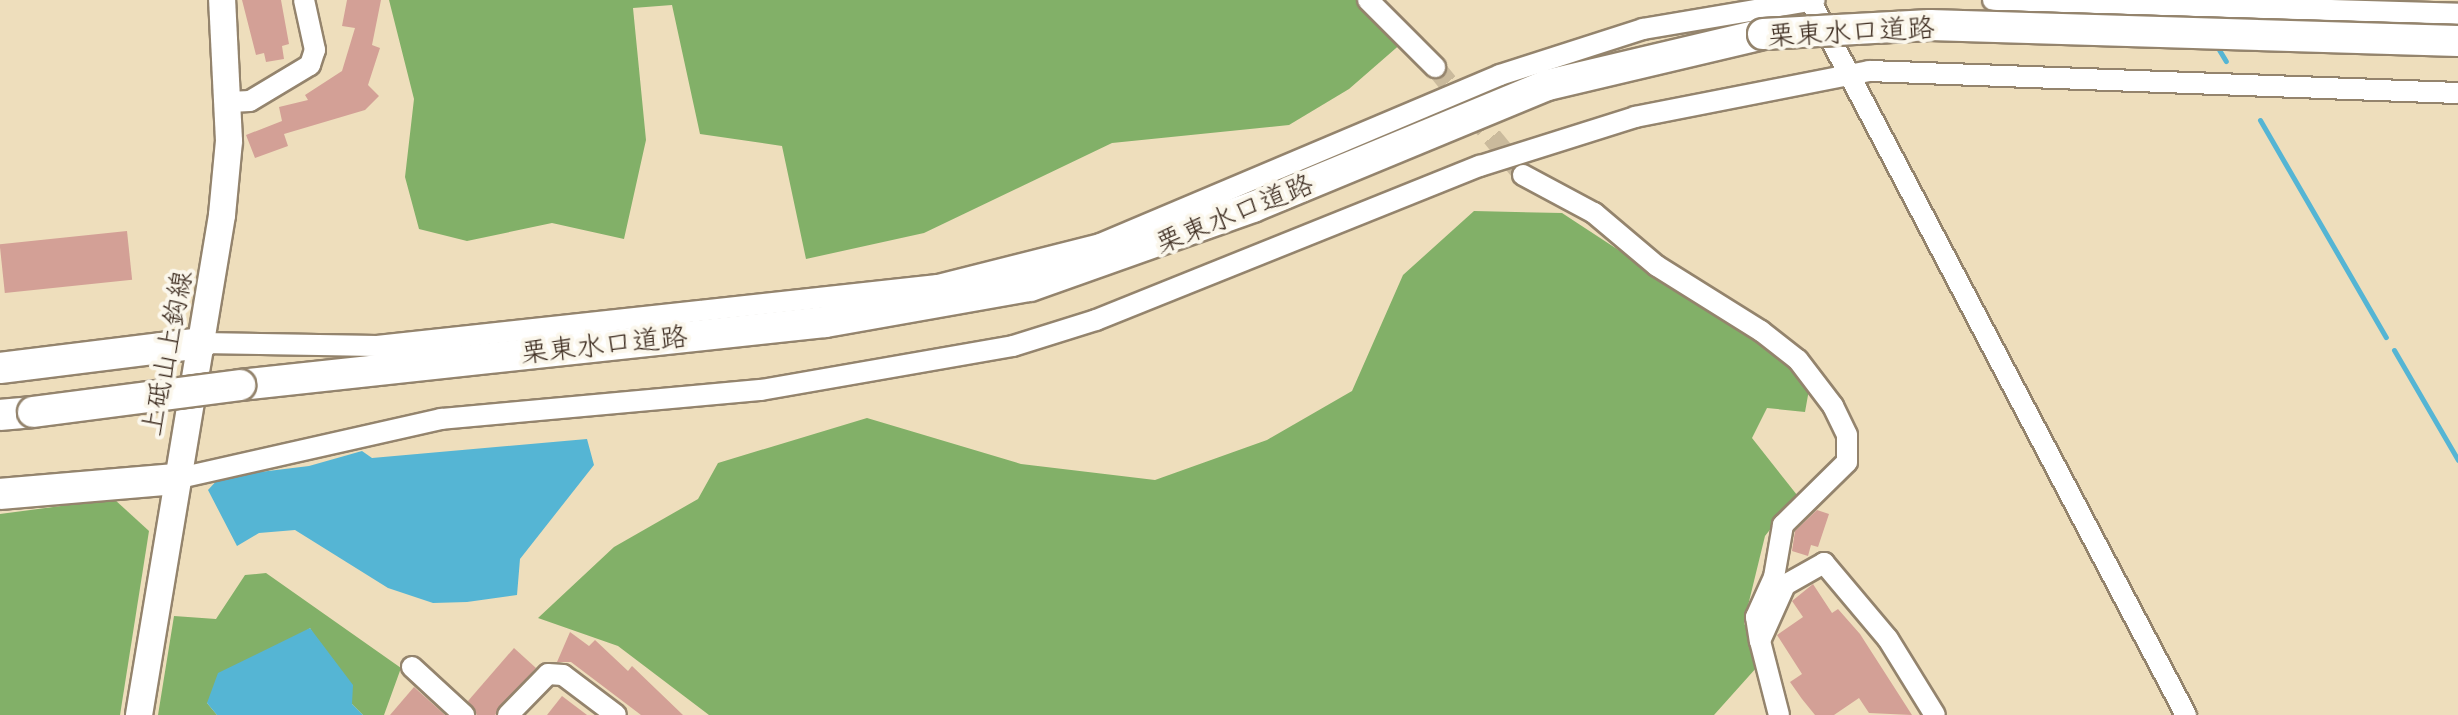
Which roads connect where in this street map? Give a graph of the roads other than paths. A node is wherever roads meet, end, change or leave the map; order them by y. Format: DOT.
graph roads {
  1 [pos="222,0"];
  2 [pos="304,0"];
  3 [pos="1368,0"];
  4 [pos="1812,0"];
  5 [pos="1993,0"];
  6 [pos="2458,14"];
  7 [pos="2458,41"];
  8 [pos="1435,67"];
  9 [pos="1848,75"];
  10 [pos="2458,93"];
  11 [pos="229,102"];
  12 [pos="1523,175"];
  13 [pos="202,343"];
  14 [pos="0,368"];
  15 [pos="0,415"];
  16 [pos="175,479"];
  17 [pos="0,494"];
  18 [pos="1760,641"];
  19 [pos="412,667"];
  20 [pos="139,715"];
  21 [pos="464,715"];
  22 [pos="508,715"];
  23 [pos="616,715"];
  24 [pos="1779,715"];
  25 [pos="1935,715"];
  26 [pos="2186,715"];
  1 -- 11 [label="main road, 上砥山上鈎線"];
  2 -- 11 [label="street"];
  3 -- 8 [label="street"];
  4 -- 9 [label="street"];
  4 -- 13 [label="street"];
  5 -- 6 [label="street"];
  7 -- 15 [label="highway, 栗東水口道路, bridge"];
  9 -- 10 [label="street"];
  9 -- 16 [label="street"];
  9 -- 26 [label="street"];
  11 -- 13 [label="main road, 上砥山上鈎線"];
  12 -- 18 [label="street"];
  13 -- 14 [label="highway"];
  13 -- 16 [label="main road, 上砥山上鈎線"];
  16 -- 17 [label="highway"];
  16 -- 20 [label="main road, 上砥山上鈎線"];
  18 -- 24 [label="street"];
  18 -- 25 [label="street"];
  19 -- 21 [label="street"];
  22 -- 23 [label="street"];
}
